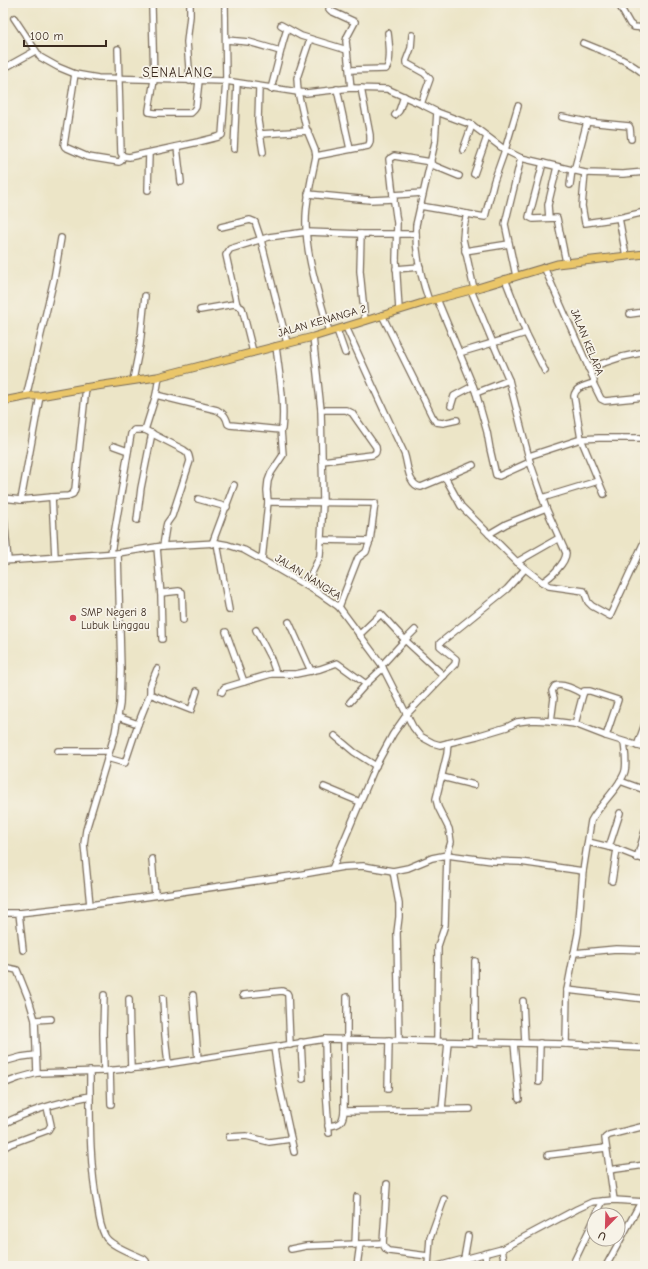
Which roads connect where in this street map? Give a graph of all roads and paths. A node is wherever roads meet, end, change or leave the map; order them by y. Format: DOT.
graph roads {
  1 [pos="190,3"];
  2 [pos="225,3"];
  3 [pos="330,3"];
  4 [pos="618,3"];
  5 [pos="152,7"];
  6 [pos="14,18"];
  7 [pos="280,25"];
  8 [pos="645,28"];
  9 [pos="287,29"];
  10 [pos="388,33"];
  11 [pos="412,35"];
  12 [pos="310,39"];
  13 [pos="226,40"];
  14 [pos="583,43"];
  15 [pos="118,50"];
  16 [pos="347,50"];
  17 [pos="35,51"];
  18 [pos="280,51"];
  19 [pos="8,66"];
  20 [pos="350,70"];
  21 [pos="75,74"];
  22 [pos="645,75"];
  23 [pos="119,79"];
  24 [pos="154,80"];
  25 [pos="190,81"];
  26 [pos="199,81"];
  27 [pos="226,81"];
  28 [pos="237,83"];
  29 [pos="259,87"];
  30 [pos="351,88"];
  31 [pos="361,88"];
  32 [pos="271,89"];
  33 [pos="337,89"];
  34 [pos="298,92"];
  35 [pos="404,96"];
  36 [pos="421,104"];
  37 [pos="518,106"];
  38 [pos="437,112"];
  39 [pos="395,115"];
  40 [pos="562,117"];
  41 [pos="587,122"];
  42 [pos="472,125"];
  43 [pos="308,131"];
  44 [pos="260,134"];
  45 [pos="487,137"];
  46 [pos="631,139"];
  47 [pos="177,147"];
  48 [pos="234,149"];
  49 [pos="350,150"];
  50 [pos="463,150"];
  51 [pos="505,150"];
  52 [pos="263,152"];
  53 [pos="149,153"];
  54 [pos="123,156"];
  55 [pos="316,156"];
  56 [pos="521,158"];
  57 [pos="430,163"];
  58 [pos="543,163"];
  59 [pos="557,167"];
  60 [pos="573,170"];
  61 [pos="645,172"];
  62 [pos="585,173"];
  63 [pos="474,174"];
  64 [pos="458,176"];
  65 [pos="181,182"];
  66 [pos="570,185"];
  67 [pos="148,190"];
  68 [pos="423,193"];
  69 [pos="308,194"];
  70 [pos="393,197"];
  71 [pos="420,206"];
  72 [pos="645,212"];
  73 [pos="467,214"];
  74 [pos="549,218"];
  75 [pos="619,218"];
  76 [pos="221,227"];
  77 [pos="306,232"];
  78 [pos="361,234"];
  79 [pos="416,234"];
  80 [pos="397,235"];
  81 [pos="61,238"];
  82 [pos="261,240"];
  83 [pos="509,244"];
  84 [pos="465,251"];
  85 [pos="645,254"];
  86 [pos="626,256"];
  87 [pos="566,262"];
  88 [pos="420,266"];
  89 [pos="544,267"];
  90 [pos="396,269"];
  91 [pos="516,276"];
  92 [pos="505,279"];
  93 [pos="473,290"];
  94 [pos="145,296"];
  95 [pos="437,299"];
  96 [pos="429,301"];
  97 [pos="237,305"];
  98 [pos="200,310"];
  99 [pos="399,310"];
  100 [pos="645,312"];
  101 [pos="630,314"];
  102 [pos="382,315"];
  103 [pos="365,321"];
  104 [pos="346,327"];
  105 [pos="337,330"];
  106 [pos="329,332"];
  107 [pos="526,332"];
  108 [pos="313,337"];
  109 [pos="287,343"];
  110 [pos="493,343"];
  111 [pos="276,346"];
  112 [pos="253,352"];
  113 [pos="645,352"];
  114 [pos="345,353"];
  115 [pos="459,353"];
  116 [pos="588,368"];
  117 [pos="545,371"];
  118 [pos="159,377"];
  119 [pos="133,380"];
  120 [pos="509,380"];
  121 [pos="593,383"];
  122 [pos="473,386"];
  123 [pos="86,387"];
  124 [pos="476,393"];
  125 [pos="156,395"];
  126 [pos="40,396"];
  127 [pos="26,397"];
  128 [pos="645,397"];
  129 [pos="3,401"];
  130 [pos="451,406"];
  131 [pos="321,410"];
  132 [pos="457,420"];
  133 [pos="145,430"];
  134 [pos="281,430"];
  135 [pos="152,433"];
  136 [pos="645,438"];
  137 [pos="581,439"];
  138 [pos="114,446"];
  139 [pos="128,452"];
  140 [pos="530,459"];
  141 [pos="322,461"];
  142 [pos="473,465"];
  143 [pos="444,477"];
  144 [pos="598,481"];
  145 [pos="234,485"];
  146 [pos="604,494"];
  147 [pos="52,496"];
  148 [pos="3,498"];
  149 [pos="542,498"];
  150 [pos="198,499"];
  151 [pos="21,500"];
  152 [pos="268,502"];
  153 [pos="323,502"];
  154 [pos="3,506"];
  155 [pos="227,507"];
  156 [pos="546,508"];
  157 [pos="137,520"];
  158 [pos="489,534"];
  159 [pos="559,538"];
  160 [pos="321,540"];
  161 [pos="370,541"];
  162 [pos="644,542"];
  163 [pos="214,543"];
  164 [pos="160,547"];
  165 [pos="111,553"];
  166 [pos="118,553"];
  167 [pos="55,557"];
  168 [pos="262,560"];
  169 [pos="5,561"];
  170 [pos="517,562"];
  171 [pos="525,569"];
  172 [pos="542,582"];
  173 [pos="306,585"];
  174 [pos="161,592"];
  175 [pos="339,607"];
  176 [pos="229,610"];
  177 [pos="183,620"];
  178 [pos="289,622"];
  179 [pos="256,630"];
  180 [pos="415,630"];
  181 [pos="226,632"];
  182 [pos="359,634"];
  183 [pos="162,638"];
  184 [pos="405,640"];
  185 [pos="383,667"];
  186 [pos="157,669"];
  187 [pos="311,671"];
  188 [pos="276,673"];
  189 [pos="444,676"];
  190 [pos="244,682"];
  191 [pos="366,684"];
  192 [pos="197,691"];
  193 [pos="222,692"];
  194 [pos="150,694"];
  195 [pos="583,694"];
  196 [pos="350,702"];
  197 [pos="407,714"];
  198 [pos="118,717"];
  199 [pos="551,721"];
  200 [pos="138,724"];
  201 [pos="575,724"];
  202 [pos="645,724"];
  203 [pos="335,736"];
  204 [pos="606,736"];
  205 [pos="624,742"];
  206 [pos="448,743"];
  207 [pos="637,746"];
  208 [pos="645,748"];
  209 [pos="58,751"];
  210 [pos="109,751"];
  211 [pos="107,758"];
  212 [pos="376,766"];
  213 [pos="442,777"];
  214 [pos="620,781"];
  215 [pos="474,785"];
  216 [pos="324,787"];
  217 [pos="645,790"];
  218 [pos="360,802"];
  219 [pos="620,813"];
  220 [pos="645,831"];
  221 [pos="588,842"];
  222 [pos="609,847"];
  223 [pos="617,849"];
  224 [pos="448,855"];
  225 [pos="637,858"];
  226 [pos="152,859"];
  227 [pos="645,860"];
  228 [pos="332,869"];
  229 [pos="393,871"];
  230 [pos="584,871"];
  231 [pos="612,880"];
  232 [pos="155,895"];
  233 [pos="90,905"];
  234 [pos="3,913"];
  235 [pos="19,913"];
  236 [pos="23,950"];
  237 [pos="645,950"];
  238 [pos="574,953"];
  239 [pos="475,961"];
  240 [pos="3,967"];
  241 [pos="567,990"];
  242 [pos="104,995"];
  243 [pos="193,995"];
  244 [pos="243,995"];
  245 [pos="347,997"];
  246 [pos="163,998"];
  247 [pos="129,999"];
  248 [pos="645,999"];
  249 [pos="523,1001"];
  250 [pos="51,1019"];
  251 [pos="35,1020"];
  252 [pos="326,1039"];
  253 [pos="345,1039"];
  254 [pos="390,1040"];
  255 [pos="399,1040"];
  256 [pos="301,1042"];
  257 [pos="437,1042"];
  258 [pos="448,1042"];
  259 [pos="475,1042"];
  260 [pos="514,1043"];
  261 [pos="525,1043"];
  262 [pos="540,1043"];
  263 [pos="566,1044"];
  264 [pos="290,1045"];
  265 [pos="645,1047"];
  266 [pos="274,1048"];
  267 [pos="36,1055"];
  268 [pos="198,1060"];
  269 [pos="3,1062"];
  270 [pos="168,1064"];
  271 [pos="131,1068"];
  272 [pos="90,1071"];
  273 [pos="107,1071"];
  274 [pos="37,1073"];
  275 [pos="303,1079"];
  276 [pos="539,1082"];
  277 [pos="3,1084"];
  278 [pos="388,1089"];
  279 [pos="90,1096"];
  280 [pos="519,1099"];
  281 [pos="111,1104"];
  282 [pos="47,1107"];
  283 [pos="442,1109"];
  284 [pos="470,1109"];
  285 [pos="344,1111"];
  286 [pos="3,1124"];
  287 [pos="645,1126"];
  288 [pos="229,1137"];
  289 [pos="291,1139"];
  290 [pos="3,1148"];
  291 [pos="606,1148"];
  292 [pos="294,1152"];
  293 [pos="548,1155"];
  294 [pos="645,1165"];
  295 [pos="609,1170"];
  296 [pos="387,1184"];
  297 [pos="357,1197"];
  298 [pos="444,1199"];
  299 [pos="614,1200"];
  300 [pos="603,1201"];
  301 [pos="643,1202"];
  302 [pos="600,1207"];
  303 [pos="468,1236"];
  304 [pos="586,1237"];
  305 [pos="383,1243"];
  306 [pos="357,1245"];
  307 [pos="502,1248"];
  308 [pos="291,1249"];
  309 [pos="485,1254"];
  310 [pos="428,1256"];
  311 [pos="464,1259"];
  312 [pos="147,1266"];
  313 [pos="357,1266"];
  314 [pos="428,1266"];
  315 [pos="438,1266"];
  316 [pos="487,1266"];
  317 [pos="505,1266"];
  318 [pos="572,1266"];
  319 [pos="606,1266"];
  1 -- 25 [label="street"];
  2 -- 13 [label="street"];
  3 -- 16 [label="street"];
  4 -- 8 [label="street"];
  5 -- 24 [label="street"];
  6 -- 17 [label="street"];
  7 -- 9 [label="street"];
  9 -- 12 [label="street"];
  9 -- 18 [label="street"];
  10 -- 20 [label="street"];
  11 -- 36 [label="street"];
  12 -- 16 [label="street"];
  12 -- 34 [label="street"];
  13 -- 18 [label="street"];
  13 -- 27 [label="street"];
  14 -- 22 [label="street"];
  15 -- 23 [label="street"];
  16 -- 20 [label="street"];
  17 -- 19 [label="street"];
  17 -- 21 [label="street"];
  18 -- 32 [label="street"];
  20 -- 30 [label="street"];
  21 -- 23 [label="street"];
  21 -- 54 [label="street"];
  23 -- 24 [label="street"];
  23 -- 54 [label="street"];
  24 -- 25 [label="street"];
  24 -- 26 [label="street"];
  25 -- 26 [label="street"];
  26 -- 27 [label="street"];
  27 -- 28 [label="street"];
  27 -- 47 [label="street"];
  28 -- 29 [label="street"];
  28 -- 48 [label="street"];
  29 -- 32 [label="street"];
  29 -- 44 [label="street"];
  30 -- 31 [label="street"];
  30 -- 33 [label="street"];
  31 -- 35 [label="street"];
  31 -- 49 [label="street"];
  32 -- 34 [label="street"];
  33 -- 34 [label="street"];
  33 -- 49 [label="street"];
  34 -- 43 [label="street"];
  35 -- 36 [label="street"];
  35 -- 39 [label="street"];
  36 -- 38 [label="street"];
  37 -- 51 [label="street"];
  38 -- 42 [label="street"];
  38 -- 57 [label="street"];
  40 -- 41 [label="street"];
  41 -- 46 [label="street"];
  41 -- 60 [label="street"];
  42 -- 45 [label="street"];
  42 -- 50 [label="street"];
  43 -- 44 [label="street"];
  43 -- 55 [label="street"];
  44 -- 52 [label="street"];
  45 -- 51 [label="street"];
  45 -- 63 [label="street"];
  47 -- 53 [label="street"];
  47 -- 65 [label="street"];
  49 -- 55 [label="street"];
  51 -- 56 [label="street"];
  51 -- 73 [label="street"];
  53 -- 54 [label="street"];
  53 -- 67 [label="street"];
  55 -- 69 [label="street"];
  56 -- 58 [label="street"];
  56 -- 83 [label="street"];
  57 -- 64 [label="street"];
  57 -- 68 [label="street"];
  57 -- 70 [label="street"];
  58 -- 59 [label="street"];
  58 -- 74 [label="street"];
  59 -- 60 [label="street"];
  59 -- 74 [label="street"];
  60 -- 62 [label="street"];
  60 -- 66 [label="street"];
  61 -- 62 [label="street"];
  62 -- 75 [label="street"];
  68 -- 70 [label="street"];
  68 -- 71 [label="street"];
  69 -- 70 [label="street"];
  69 -- 77 [label="street"];
  70 -- 80 [label="street"];
  71 -- 73 [label="street"];
  71 -- 79 [label="street"];
  72 -- 75 [label="street"];
  73 -- 84 [label="street"];
  74 -- 87 [label="street"];
  75 -- 86 [label="street"];
  76 -- 82 [label="street"];
  77 -- 78 [label="street"];
  77 -- 82 [label="street"];
  77 -- 106 [label="street"];
  78 -- 80 [label="street"];
  78 -- 103 [label="street"];
  79 -- 80 [label="street"];
  79 -- 88 [label="street"];
  80 -- 90 [label="street"];
  81 -- 127 [label="street"];
  82 -- 97 [label="street"];
  82 -- 109 [label="street"];
  83 -- 84 [label="street"];
  83 -- 91 [label="street"];
  84 -- 93 [label="street"];
  85 -- 86 [label="main road, JALAN KENANGA 2"];
  86 -- 87 [label="main road, JALAN KENANGA 2"];
  87 -- 89 [label="main road, JALAN KENANGA 2"];
  88 -- 90 [label="street"];
  88 -- 96 [label="street"];
  89 -- 91 [label="main road, JALAN KENANGA 2"];
  89 -- 116 [label="street, JALAN KELAPA"];
  90 -- 99 [label="street"];
  91 -- 92 [label="main road, JALAN KENANGA 2"];
  92 -- 93 [label="main road, JALAN KENANGA 2"];
  92 -- 107 [label="street"];
  93 -- 95 [label="main road, JALAN KENANGA 2"];
  93 -- 110 [label="street"];
  94 -- 119 [label="street"];
  95 -- 96 [label="main road, JALAN KENANGA 2"];
  95 -- 115 [label="street"];
  96 -- 99 [label="main road, JALAN KENANGA 2"];
  97 -- 98 [label="street"];
  97 -- 112 [label="street"];
  99 -- 102 [label="main road, JALAN KENANGA 2"];
  100 -- 101 [label="street"];
  102 -- 103 [label="main road, JALAN KENANGA 2"];
  102 -- 132 [label="street"];
  103 -- 104 [label="main road, JALAN KENANGA 2"];
  104 -- 105 [label="main road, JALAN KENANGA 2"];
  104 -- 143 [label="street"];
  105 -- 106 [label="main road, JALAN KENANGA 2"];
  105 -- 114 [label="street"];
  106 -- 108 [label="main road, JALAN KENANGA 2"];
  107 -- 110 [label="street"];
  107 -- 117 [label="street"];
  108 -- 109 [label="main road, JALAN KENANGA 2"];
  108 -- 131 [label="street"];
  109 -- 111 [label="main road, JALAN KENANGA 2"];
  110 -- 115 [label="street"];
  110 -- 120 [label="street"];
  111 -- 112 [label="main road, JALAN KENANGA 2"];
  111 -- 134 [label="street"];
  112 -- 118 [label="main road, JALAN KENANGA 2"];
  113 -- 116 [label="street"];
  115 -- 122 [label="street"];
  116 -- 121 [label="street, JALAN KELAPA"];
  118 -- 119 [label="main road, JALAN KENANGA 2"];
  118 -- 125 [label="street"];
  119 -- 123 [label="main road, JALAN KENANGA 2"];
  120 -- 124 [label="street"];
  120 -- 140 [label="street"];
  121 -- 128 [label="street"];
  121 -- 137 [label="street, JALAN KELAPA"];
  122 -- 124 [label="street"];
  122 -- 130 [label="street"];
  123 -- 126 [label="main road, JALAN KENANGA 2"];
  123 -- 147 [label="street"];
  124 -- 140 [label="street"];
  125 -- 133 [label="street"];
  125 -- 134 [label="street"];
  126 -- 127 [label="main road, JALAN KENANGA 2"];
  126 -- 151 [label="street"];
  127 -- 129 [label="main road, JALAN KENANGA 2"];
  131 -- 141 [label="street"];
  131 -- 141 [label="street"];
  133 -- 135 [label="street"];
  133 -- 139 [label="street"];
  134 -- 152 [label="street"];
  135 -- 157 [label="street"];
  135 -- 164 [label="street"];
  136 -- 137 [label="street"];
  137 -- 140 [label="street"];
  137 -- 144 [label="street"];
  138 -- 139 [label="street"];
  139 -- 165 [label="street"];
  140 -- 149 [label="street"];
  141 -- 153 [label="street"];
  142 -- 143 [label="street"];
  143 -- 158 [label="street"];
  144 -- 146 [label="street"];
  144 -- 149 [label="street"];
  145 -- 155 [label="street"];
  147 -- 151 [label="street"];
  147 -- 167 [label="street"];
  148 -- 151 [label="street"];
  149 -- 156 [label="street"];
  150 -- 155 [label="street"];
  152 -- 153 [label="street"];
  152 -- 168 [label="street"];
  153 -- 160 [label="street"];
  153 -- 161 [label="street"];
  154 -- 169 [label="street"];
  155 -- 163 [label="street"];
  156 -- 158 [label="street"];
  156 -- 159 [label="street"];
  158 -- 170 [label="street"];
  159 -- 170 [label="street"];
  159 -- 172 [label="street"];
  160 -- 161 [label="street"];
  160 -- 173 [label="street"];
  161 -- 175 [label="street"];
  162 -- 172 [label="street"];
  163 -- 164 [label="street, JALAN NANGKA"];
  163 -- 168 [label="street, JALAN NANGKA"];
  163 -- 176 [label="street"];
  164 -- 166 [label="street, JALAN NANGKA"];
  164 -- 174 [label="street"];
  165 -- 166 [label="street, JALAN NANGKA"];
  165 -- 167 [label="street, JALAN NANGKA"];
  166 -- 198 [label="street"];
  167 -- 169 [label="street, JALAN NANGKA"];
  168 -- 173 [label="street, JALAN NANGKA"];
  170 -- 171 [label="street"];
  171 -- 172 [label="street"];
  171 -- 189 [label="street"];
  173 -- 175 [label="street, JALAN NANGKA"];
  174 -- 177 [label="street"];
  174 -- 183 [label="street"];
  175 -- 182 [label="street, JALAN NANGKA"];
  178 -- 187 [label="street"];
  179 -- 188 [label="street"];
  180 -- 184 [label="street"];
  181 -- 190 [label="street"];
  182 -- 184 [label="street"];
  182 -- 185 [label="street, JALAN NANGKA"];
  184 -- 185 [label="street"];
  184 -- 189 [label="street"];
  185 -- 191 [label="street"];
  185 -- 197 [label="street, JALAN NANGKA"];
  186 -- 194 [label="street"];
  187 -- 188 [label="street"];
  187 -- 191 [label="street"];
  188 -- 190 [label="street"];
  189 -- 197 [label="street"];
  190 -- 193 [label="street"];
  191 -- 196 [label="street"];
  192 -- 194 [label="street"];
  194 -- 200 [label="street"];
  195 -- 199 [label="street"];
  195 -- 201 [label="street"];
  195 -- 204 [label="street"];
  197 -- 206 [label="street, JALAN NANGKA"];
  197 -- 212 [label="street"];
  198 -- 200 [label="street"];
  198 -- 210 [label="street"];
  199 -- 201 [label="street, JALAN NANGKA"];
  199 -- 206 [label="street, JALAN NANGKA"];
  200 -- 211 [label="street"];
  201 -- 204 [label="street, JALAN NANGKA"];
  202 -- 207 [label="street"];
  203 -- 212 [label="street"];
  204 -- 205 [label="street, JALAN NANGKA"];
  205 -- 207 [label="street, JALAN NANGKA"];
  205 -- 214 [label="street"];
  206 -- 213 [label="street"];
  207 -- 208 [label="street, JALAN NANGKA"];
  209 -- 210 [label="street"];
  210 -- 211 [label="street"];
  211 -- 233 [label="street"];
  212 -- 218 [label="street"];
  213 -- 215 [label="street"];
  213 -- 224 [label="street"];
  214 -- 217 [label="street"];
  214 -- 221 [label="street"];
  216 -- 218 [label="street"];
  218 -- 228 [label="street"];
  219 -- 222 [label="street"];
  220 -- 225 [label="street"];
  221 -- 222 [label="street"];
  221 -- 230 [label="street"];
  222 -- 223 [label="street"];
  223 -- 225 [label="street"];
  223 -- 231 [label="street"];
  224 -- 229 [label="street"];
  224 -- 230 [label="street"];
  224 -- 257 [label="street"];
  225 -- 227 [label="street"];
  226 -- 232 [label="street"];
  228 -- 229 [label="street"];
  228 -- 232 [label="street"];
  229 -- 255 [label="street"];
  230 -- 238 [label="street"];
  232 -- 233 [label="street"];
  233 -- 235 [label="street"];
  234 -- 235 [label="street"];
  235 -- 236 [label="street"];
  237 -- 238 [label="street"];
  238 -- 241 [label="street"];
  239 -- 259 [label="street"];
  240 -- 251 [label="street"];
  241 -- 248 [label="street"];
  241 -- 263 [label="street"];
  242 -- 273 [label="street"];
  243 -- 268 [label="street"];
  244 -- 264 [label="street"];
  245 -- 253 [label="street"];
  246 -- 270 [label="street"];
  247 -- 271 [label="street"];
  249 -- 261 [label="street"];
  250 -- 251 [label="street"];
  251 -- 267 [label="street"];
  252 -- 253 [label="street"];
  252 -- 256 [label="street"];
  252 -- 285 [label="street"];
  253 -- 254 [label="street"];
  253 -- 285 [label="street"];
  254 -- 255 [label="street"];
  254 -- 278 [label="street"];
  255 -- 257 [label="street"];
  256 -- 264 [label="street"];
  256 -- 275 [label="street"];
  257 -- 258 [label="street"];
  258 -- 259 [label="street"];
  258 -- 283 [label="street"];
  259 -- 260 [label="street"];
  260 -- 261 [label="street"];
  260 -- 280 [label="street"];
  261 -- 262 [label="street"];
  262 -- 263 [label="street"];
  262 -- 276 [label="street"];
  263 -- 265 [label="street"];
  264 -- 266 [label="street"];
  266 -- 268 [label="street"];
  266 -- 289 [label="street"];
  267 -- 269 [label="street"];
  267 -- 274 [label="street"];
  268 -- 270 [label="street"];
  270 -- 271 [label="street"];
  271 -- 273 [label="street"];
  272 -- 273 [label="street"];
  272 -- 274 [label="street"];
  272 -- 279 [label="street"];
  273 -- 281 [label="street"];
  274 -- 277 [label="street"];
  279 -- 282 [label="street"];
  279 -- 312 [label="street"];
  282 -- 286 [label="street"];
  282 -- 290 [label="street"];
  283 -- 284 [label="street"];
  283 -- 285 [label="street"];
  287 -- 291 [label="street"];
  288 -- 289 [label="street"];
  289 -- 292 [label="street"];
  291 -- 293 [label="street"];
  291 -- 295 [label="street"];
  294 -- 295 [label="street"];
  295 -- 299 [label="street"];
  296 -- 305 [label="street"];
  297 -- 306 [label="street"];
  298 -- 310 [label="street"];
  299 -- 300 [label="street"];
  299 -- 301 [label="street"];
  300 -- 302 [label="street"];
  300 -- 307 [label="street"];
  301 -- 319 [label="street"];
  303 -- 311 [label="street"];
  304 -- 318 [label="street"];
  305 -- 306 [label="street"];
  305 -- 310 [label="street"];
  306 -- 308 [label="street"];
  306 -- 313 [label="street"];
  307 -- 309 [label="street"];
  307 -- 317 [label="street"];
  309 -- 311 [label="street"];
  309 -- 316 [label="street"];
  310 -- 314 [label="street"];
  311 -- 315 [label="street"];
}
